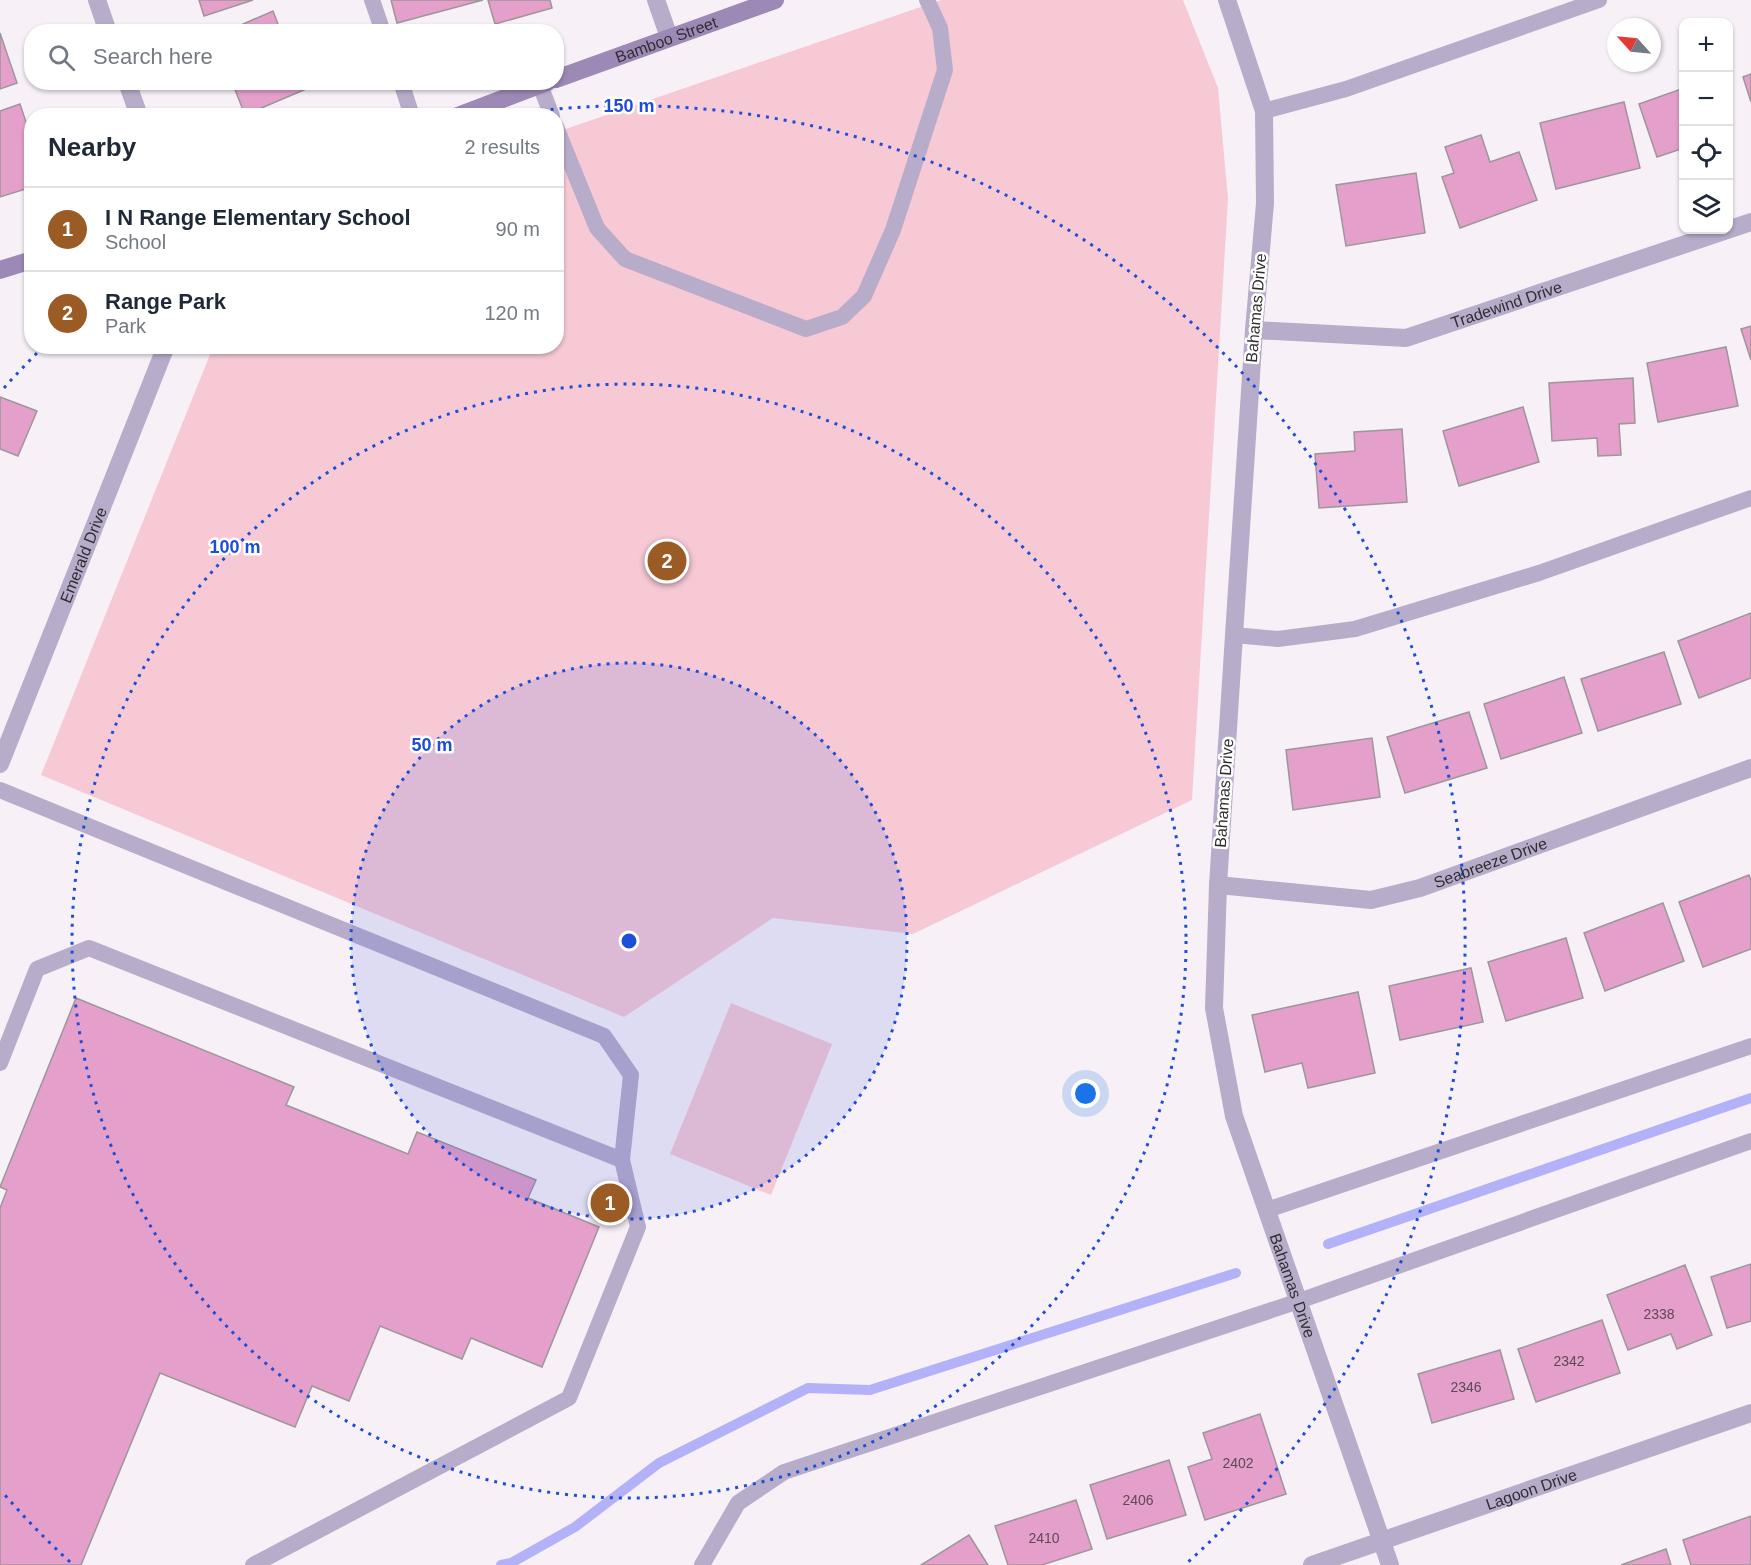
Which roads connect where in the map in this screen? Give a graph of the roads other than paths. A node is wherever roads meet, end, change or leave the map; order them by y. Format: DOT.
graph roads {
  1 [pos="96,0"];
  2 [pos="372,0"];
  3 [pos="656,0"];
  4 [pos="775,0"];
  5 [pos="927,0"];
  6 [pos="1227,0"];
  7 [pos="1599,0"];
  8 [pos="105,24"];
  9 [pos="380,24"];
  10 [pos="669,38"];
  11 [pos="564,76"];
  12 [pos="130,90"];
  13 [pos="404,90"];
  14 [pos="527,90"];
  15 [pos="549,90"];
  16 [pos="136,108"];
  17 [pos="409,108"];
  18 [pos="479,108"];
  19 [pos="551,108"];
  20 [pos="1264,111"];
  21 [pos="564,148"];
  22 [pos="1751,222"];
  23 [pos="24,262"];
  24 [pos="0,270"];
  25 [pos="1254,330"];
  26 [pos="163,354"];
  27 [pos="1751,498"];
  28 [pos="1234,635"];
  29 [pos="0,764"];
  30 [pos="1751,768"];
  31 [pos="0,790"];
  32 [pos="1218,885"];
  33 [pos="1751,1046"];
  34 [pos="0,1063"];
  35 [pos="1751,1141"];
  36 [pos="622,1160"];
  37 [pos="1267,1210"];
  38 [pos="1299,1301"];
  39 [pos="1751,1413"];
  40 [pos="1383,1539"];
  41 [pos="253,1565"];
  42 [pos="702,1565"];
  43 [pos="1312,1565"];
  44 [pos="1390,1565"];
  1 -- 8 [label="street"];
  2 -- 9 [label="lane"];
  3 -- 10 [label="street"];
  4 -- 10 [label="street, Bamboo Street"];
  5 -- 21 [label="lane"];
  6 -- 20 [label="street, Bahamas Drive"];
  7 -- 20 [label="lane"];
  10 -- 11 [label="street, Bamboo Street"];
  12 -- 16 [label="street"];
  13 -- 17 [label="lane"];
  14 -- 18 [label="street, Bamboo Street"];
  15 -- 19 [label="lane"];
  20 -- 25 [label="street, Bahamas Drive"];
  22 -- 25 [label="street, Tradewind Drive"];
  23 -- 24 [label="street"];
  25 -- 28 [label="street, Bahamas Drive"];
  26 -- 29 [label="street, Emerald Drive"];
  27 -- 28 [label="lane"];
  28 -- 32 [label="street, Bahamas Drive"];
  30 -- 32 [label="street, Seabreeze Drive"];
  31 -- 36 [label="lane"];
  32 -- 37 [label="street, Bahamas Drive"];
  33 -- 37 [label="lane"];
  34 -- 36 [label="lane"];
  35 -- 38 [label="lane"];
  36 -- 41 [label="lane"];
  37 -- 38 [label="street, Bahamas Drive"];
  38 -- 40 [label="street, Bahamas Drive"];
  38 -- 42 [label="lane"];
  39 -- 40 [label="street, Lagoon Drive"];
  40 -- 43 [label="street, Lagoon Drive"];
  40 -- 44 [label="street, Bahamas Drive"];
}
